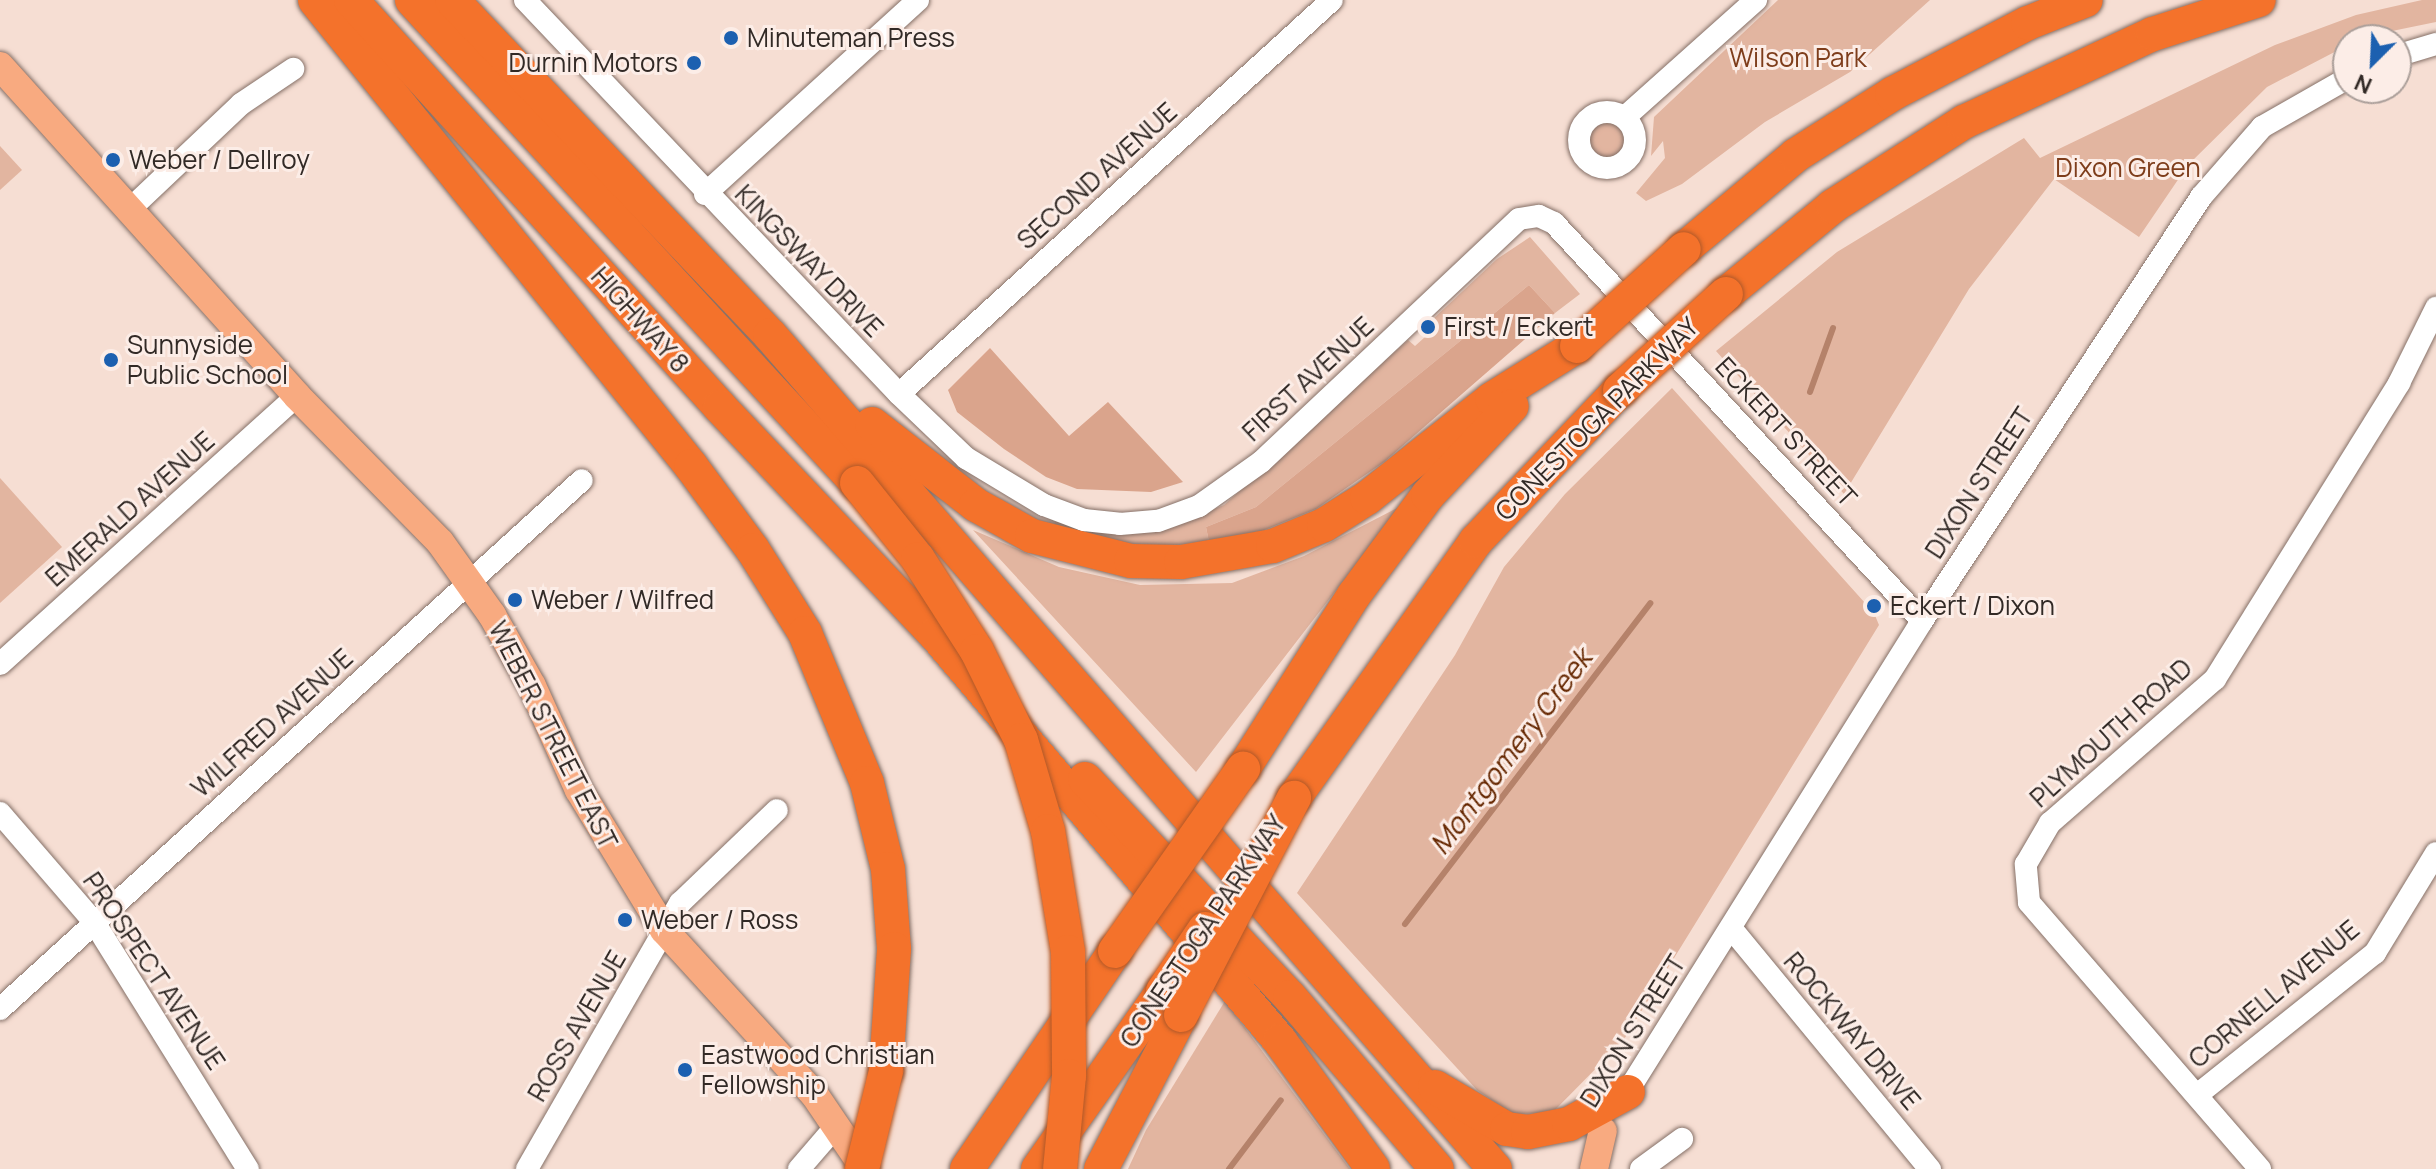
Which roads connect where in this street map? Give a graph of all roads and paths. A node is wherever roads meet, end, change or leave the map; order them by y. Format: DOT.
graph roads {
  1 [pos="315,0"];
  2 [pos="351,0"];
  3 [pos="412,0"];
  4 [pos="452,0"];
  5 [pos="525,0"];
  6 [pos="918,0"];
  7 [pos="1332,0"];
  8 [pos="1756,0"];
  9 [pos="2086,0"];
  10 [pos="2259,0"];
  11 [pos="2436,45"];
  12 [pos="2412,52"];
  13 [pos="0,66"];
  14 [pos="293,69"];
  15 [pos="2332,87"];
  16 [pos="1625,117"];
  17 [pos="705,194"];
  18 [pos="128,211"];
  19 [pos="1539,216"];
  20 [pos="2436,308"];
  21 [pos="770,335"];
  22 [pos="1577,346"];
  23 [pos="899,394"];
  24 [pos="297,396"];
  25 [pos="582,480"];
  26 [pos="1084,520"];
  27 [pos="469,582"];
  28 [pos="1922,621"];
  29 [pos="935,634"];
  30 [pos="0,664"];
  31 [pos="777,810"];
  32 [pos="0,813"];
  33 [pos="2436,853"];
  34 [pos="94,922"];
  35 [pos="1731,928"];
  36 [pos="664,930"];
  37 [pos="1172,1003"];
  38 [pos="0,1009"];
  39 [pos="1411,1073"];
  40 [pos="1628,1092"];
  41 [pos="2197,1095"];
  42 [pos="837,1125"];
  43 [pos="1603,1131"];
  44 [pos="1682,1139"];
  45 [pos="1433,1166"];
  46 [pos="248,1169"];
  47 [pos="527,1169"];
  48 [pos="799,1169"];
  49 [pos="864,1169"];
  50 [pos="967,1169"];
  51 [pos="1038,1169"];
  52 [pos="1060,1169"];
  53 [pos="1101,1169"];
  54 [pos="1373,1169"];
  55 [pos="1495,1169"];
  56 [pos="1580,1169"];
  57 [pos="1594,1169"];
  58 [pos="1641,1169"];
  59 [pos="1930,1169"];
  60 [pos="2260,1169"];
  1 -- 49 [label="highway, bridge"];
  2 -- 29 [label="highway, HIGHWAY 8"];
  3 -- 52 [label="highway, bridge"];
  4 -- 21 [label="highway"];
  5 -- 17 [label="street, KINGSWAY DRIVE"];
  6 -- 17 [label="street"];
  7 -- 23 [label="street, SECOND AVENUE"];
  8 -- 16 [label="street"];
  9 -- 22 [label="highway, bridge"];
  10 -- 37 [label="highway, CONESTOGA PARKWAY, bridge"];
  11 -- 12 [label="street"];
  13 -- 18 [label="main road, WEBER STREET EAST"];
  14 -- 18 [label="street"];
  15 -- 28 [label="street, DIXON STREET"];
  17 -- 23 [label="street, KINGSWAY DRIVE"];
  18 -- 24 [label="main road, WEBER STREET EAST"];
  19 -- 26 [label="street, FIRST AVENUE"];
  19 -- 28 [label="street, ECKERT STREET"];
  20 -- 41 [label="street, PLYMOUTH ROAD"];
  21 -- 22 [label="highway"];
  21 -- 39 [label="highway"];
  22 -- 50 [label="highway, bridge"];
  23 -- 26 [label="street, KINGSWAY DRIVE"];
  24 -- 27 [label="main road, WEBER STREET EAST"];
  24 -- 30 [label="street, EMERALD AVENUE"];
  25 -- 27 [label="street, WILFRED AVENUE"];
  27 -- 34 [label="street, WILFRED AVENUE"];
  27 -- 36 [label="main road, WEBER STREET EAST"];
  28 -- 35 [label="street, DIXON STREET"];
  29 -- 45 [label="highway"];
  29 -- 54 [label="highway"];
  31 -- 36 [label="street, ROSS AVENUE"];
  32 -- 34 [label="street, PROSPECT AVENUE"];
  33 -- 41 [label="street, CORNELL AVENUE"];
  34 -- 38 [label="street, WILFRED AVENUE"];
  34 -- 46 [label="street, PROSPECT AVENUE"];
  35 -- 40 [label="street, DIXON STREET"];
  35 -- 59 [label="street, ROCKWAY DRIVE"];
  36 -- 42 [label="main road, WEBER STREET EAST"];
  36 -- 47 [label="street, ROSS AVENUE"];
  37 -- 51 [label="highway, CONESTOGA PARKWAY"];
  37 -- 53 [label="highway"];
  39 -- 40 [label="highway"];
  39 -- 55 [label="highway"];
  40 -- 43 [label="street, DIXON STREET"];
  41 -- 60 [label="street, PLYMOUTH ROAD"];
  42 -- 48 [label="street"];
  42 -- 49 [label="main road, WEBER STREET EAST"];
  43 -- 56 [label="street, DIXON STREET"];
  43 -- 57 [label="main road"];
  44 -- 58 [label="street"];
}
